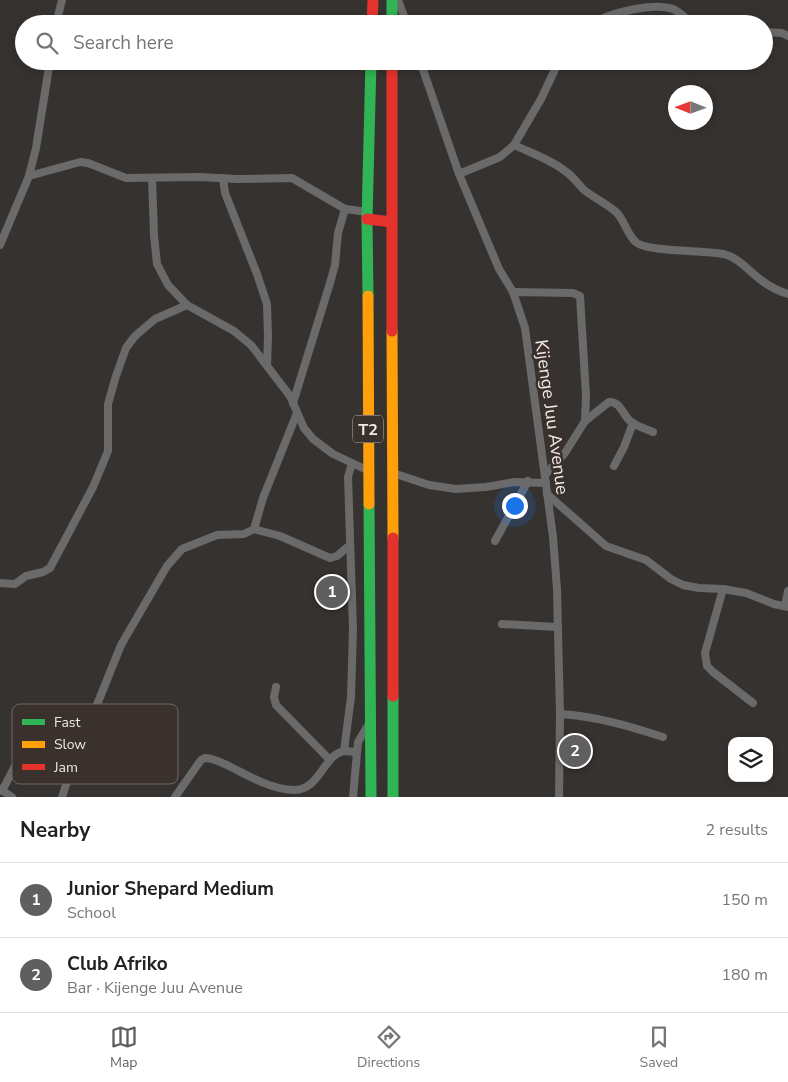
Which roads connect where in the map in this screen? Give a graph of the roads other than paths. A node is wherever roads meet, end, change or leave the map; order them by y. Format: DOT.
graph roads {
  1 [pos="62,0"];
  2 [pos="373,0"];
  3 [pos="392,0"];
  4 [pos="398,0"];
  5 [pos="641,0"];
  6 [pos="638,9"];
  7 [pos="58,15"];
  8 [pos="372,15"];
  9 [pos="392,15"];
  10 [pos="404,15"];
  11 [pos="610,15"];
  12 [pos="681,15"];
  13 [pos="773,32"];
  14 [pos="788,36"];
  15 [pos="49,70"];
  16 [pos="372,70"];
  17 [pos="391,70"];
  18 [pos="423,70"];
  19 [pos="556,70"];
  20 [pos="514,145"];
  21 [pos="380,157"];
  22 [pos="459,174"];
  23 [pos="29,176"];
  24 [pos="152,178"];
  25 [pos="223,178"];
  26 [pos="345,209"];
  27 [pos="368,216"];
  28 [pos="392,222"];
  29 [pos="0,245"];
  30 [pos="513,292"];
  31 [pos="788,294"];
  32 [pos="187,305"];
  33 [pos="267,366"];
  34 [pos="293,403"];
  35 [pos="297,413"];
  36 [pos="585,421"];
  37 [pos="633,423"];
  38 [pos="653,432"];
  39 [pos="352,463"];
  40 [pos="614,466"];
  41 [pos="369,471"];
  42 [pos="393,473"];
  43 [pos="545,479"];
  44 [pos="528,482"];
  45 [pos="547,494"];
  46 [pos="254,529"];
  47 [pos="495,541"];
  48 [pos="350,545"];
  49 [pos="0,583"];
  50 [pos="723,589"];
  51 [pos="788,591"];
  52 [pos="786,606"];
  53 [pos="502,624"];
  54 [pos="557,627"];
  55 [pos="276,687"];
  56 [pos="753,703"];
  57 [pos="97,704"];
  58 [pos="560,714"];
  59 [pos="371,720"];
  60 [pos="663,737"];
  61 [pos="344,752"];
  62 [pos="356,752"];
  63 [pos="330,760"];
  64 [pos="12,771"];
  65 [pos="66,784"];
  66 [pos="1,790"];
  67 [pos="12,797"];
  68 [pos="62,797"];
  69 [pos="175,797"];
  70 [pos="353,797"];
  71 [pos="371,797"];
  72 [pos="393,797"];
  73 [pos="559,797"];
  1 -- 7 [label="street"];
  2 -- 8 [label="highway"];
  3 -- 9 [label="highway"];
  4 -- 10 [label="street"];
  5 -- 6 [label="street"];
  6 -- 11 [label="street"];
  6 -- 12 [label="street"];
  13 -- 14 [label="street"];
  15 -- 23 [label="street"];
  16 -- 21 [label="highway, T2"];
  17 -- 21 [label="highway, T2"];
  18 -- 22 [label="street, Kijenge Juu Avenue"];
  19 -- 20 [label="street"];
  20 -- 22 [label="street"];
  20 -- 31 [label="street"];
  21 -- 27 [label="highway, T2"];
  21 -- 28 [label="highway, T2"];
  22 -- 30 [label="street, Kijenge Juu Avenue"];
  23 -- 24 [label="street"];
  23 -- 29 [label="street"];
  24 -- 25 [label="street"];
  24 -- 32 [label="street"];
  25 -- 26 [label="street"];
  25 -- 33 [label="street"];
  26 -- 27 [label="street"];
  26 -- 34 [label="street"];
  27 -- 28 [label="highway"];
  27 -- 41 [label="highway, T2"];
  28 -- 42 [label="highway, T2"];
  30 -- 36 [label="street"];
  30 -- 43 [label="street, Kijenge Juu Avenue"];
  32 -- 33 [label="street"];
  32 -- 49 [label="street"];
  33 -- 34 [label="street"];
  34 -- 35 [label="street"];
  35 -- 39 [label="street"];
  35 -- 46 [label="street"];
  36 -- 37 [label="street"];
  36 -- 43 [label="street"];
  37 -- 38 [label="street"];
  37 -- 40 [label="street"];
  39 -- 41 [label="street"];
  39 -- 48 [label="street"];
  41 -- 59 [label="highway, T2"];
  42 -- 44 [label="street"];
  42 -- 72 [label="highway, T2"];
  43 -- 44 [label="street"];
  43 -- 45 [label="street, Kijenge Juu Avenue"];
  44 -- 47 [label="street"];
  45 -- 50 [label="street"];
  45 -- 54 [label="street, Kijenge Juu Avenue"];
  46 -- 48 [label="street"];
  46 -- 57 [label="street"];
  48 -- 61 [label="street"];
  50 -- 52 [label="street"];
  50 -- 56 [label="street"];
  51 -- 52 [label="street"];
  53 -- 54 [label="street"];
  54 -- 58 [label="street, Kijenge Juu Avenue"];
  55 -- 63 [label="street"];
  58 -- 60 [label="street"];
  58 -- 73 [label="street, Kijenge Juu Avenue"];
  59 -- 62 [label="street"];
  59 -- 71 [label="highway, T2"];
  61 -- 62 [label="street"];
  61 -- 63 [label="street"];
  62 -- 70 [label="street"];
  63 -- 69 [label="street"];
  64 -- 66 [label="street"];
  65 -- 68 [label="street"];
  66 -- 67 [label="street"];
}
